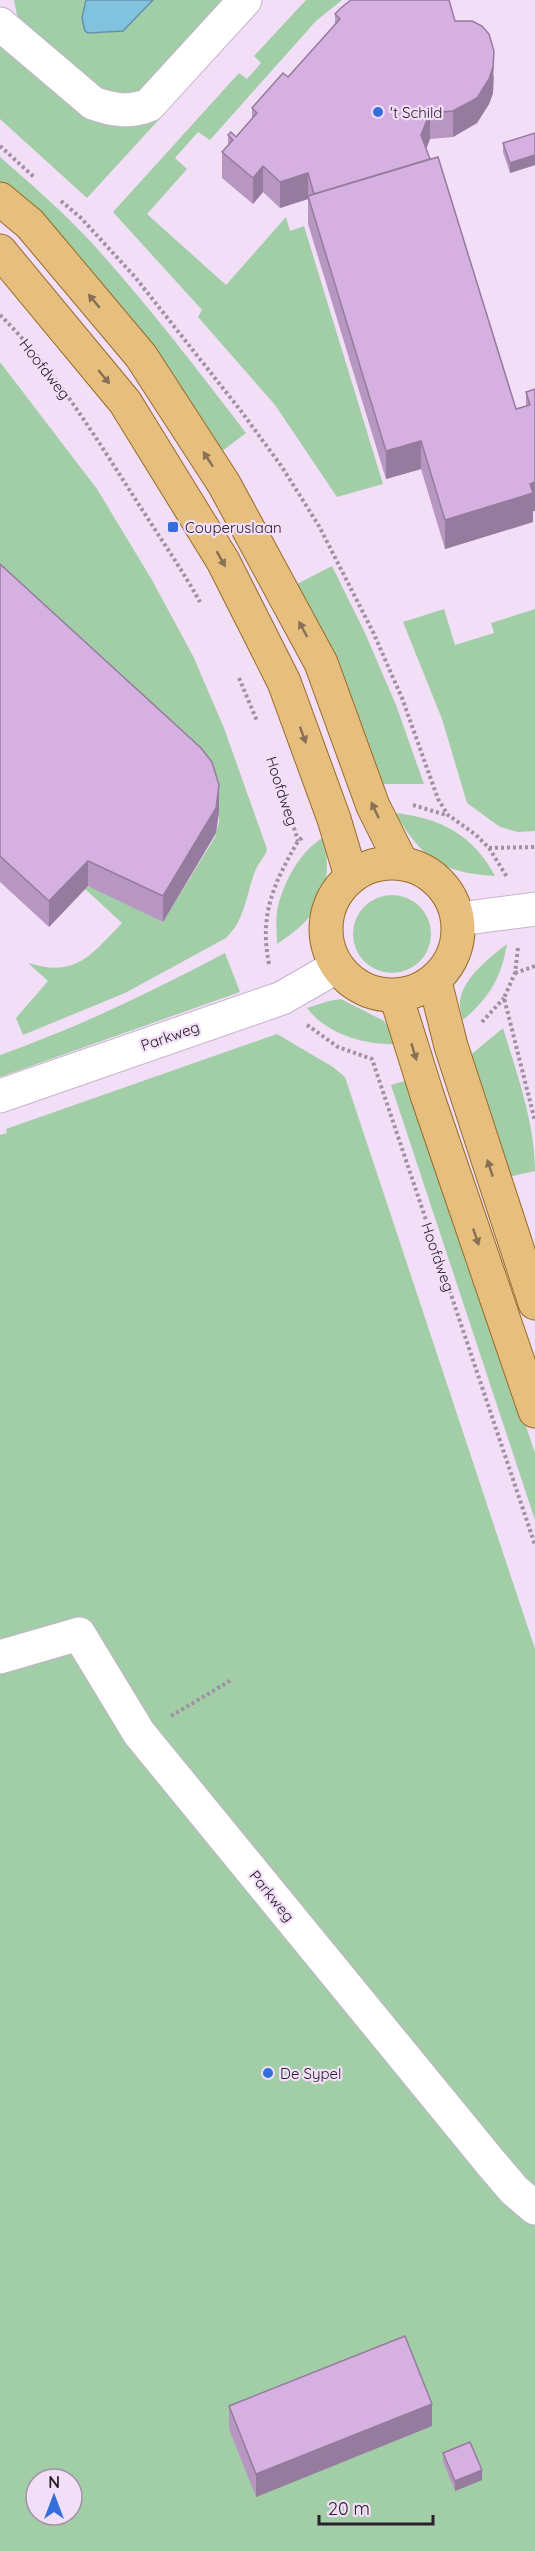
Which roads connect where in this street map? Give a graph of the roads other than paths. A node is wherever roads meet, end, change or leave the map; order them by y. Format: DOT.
graph roads {
  1 [pos="245,0"];
  2 [pos="0,24"];
  3 [pos="0,199"];
  4 [pos="0,251"];
  5 [pos="401,862"];
  6 [pos="351,876"];
  7 [pos="535,909"];
  8 [pos="459,919"];
  9 [pos="336,967"];
  10 [pos="435,982"];
  11 [pos="396,996"];
  12 [pos="0,1096"];
  13 [pos="535,1303"];
  14 [pos="535,1411"];
  15 [pos="0,1658"];
  16 [pos="535,2208"];
  1 -- 2 [label="street"];
  5 -- 3 [label="main road, one-way"];
  4 -- 6 [label="main road, one-way"];
  5 -- 6 [label="main road"];
  5 -- 8 [label="main road"];
  6 -- 9 [label="main road"];
  7 -- 8 [label="street"];
  8 -- 10 [label="main road"];
  9 -- 11 [label="main road"];
  9 -- 12 [label="street, Parkweg"];
  10 -- 11 [label="main road"];
  13 -- 10 [label="main road, one-way"];
  11 -- 14 [label="main road, one-way"];
  15 -- 16 [label="street, Parkweg"];
}
